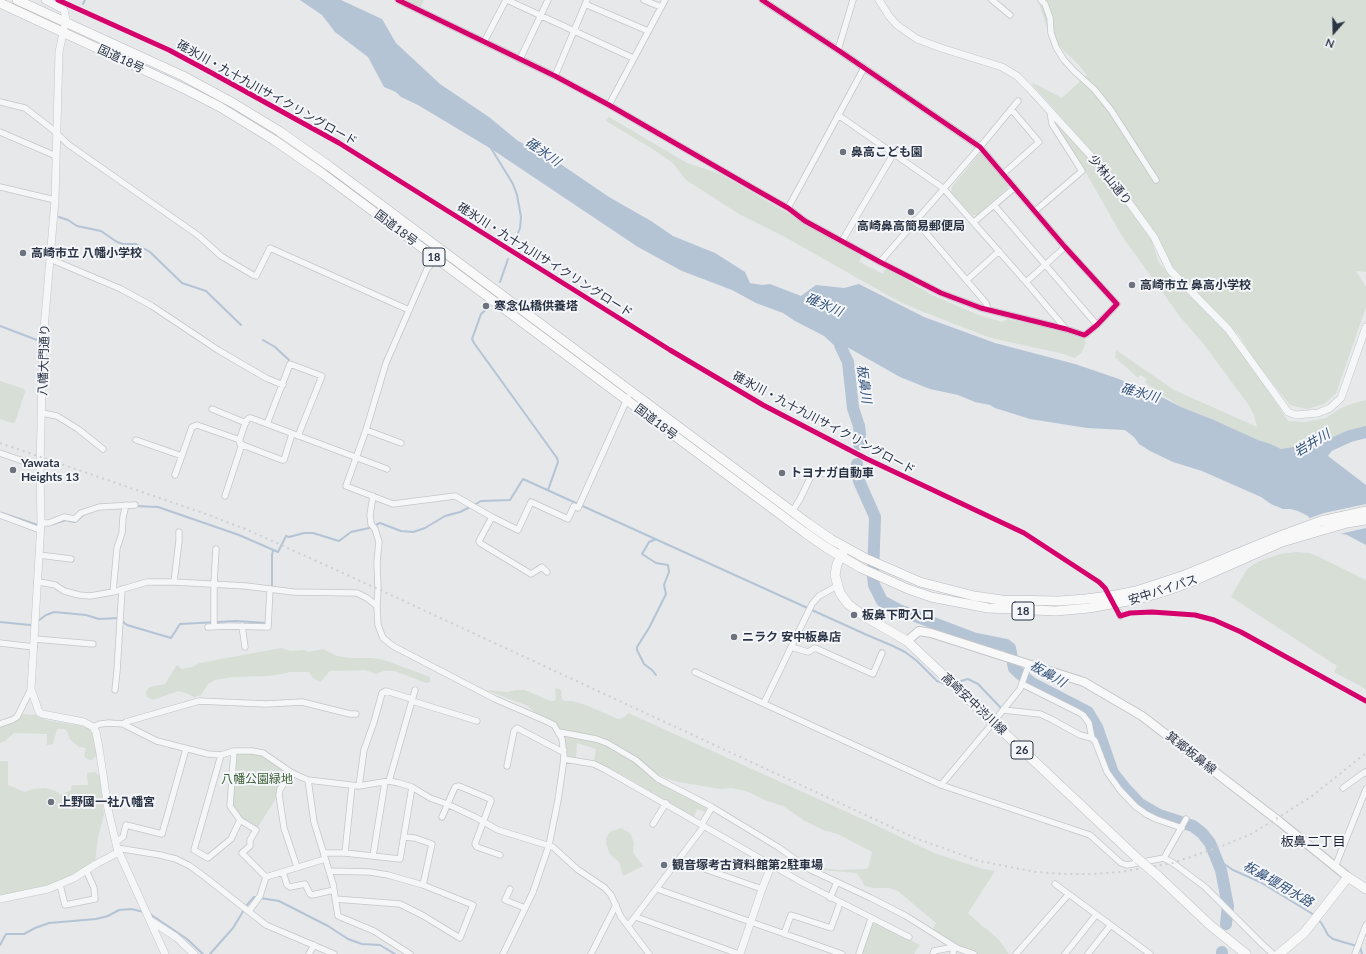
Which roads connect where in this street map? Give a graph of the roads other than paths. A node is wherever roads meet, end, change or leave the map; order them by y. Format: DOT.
graph roads {
  1 [pos="17,0"];
  2 [pos="45,0"];
  3 [pos="398,0"];
  4 [pos="506,0"];
  5 [pos="548,0"];
  6 [pos="644,0"];
  7 [pos="665,0"];
  8 [pos="762,0"];
  9 [pos="853,0"];
  10 [pos="879,0"];
  11 [pos="992,0"];
  12 [pos="1040,0"];
  13 [pos="586,2"];
  14 [pos="0,3"];
  15 [pos="661,7"];
  16 [pos="1010,15"];
  17 [pos="540,16"];
  18 [pos="66,23"];
  19 [pos="573,31"];
  20 [pos="648,31"];
  21 [pos="64,33"];
  22 [pos="484,42"];
  23 [pos="838,50"];
  24 [pos="634,58"];
  25 [pos="520,59"];
  26 [pos="864,68"];
  27 [pos="555,76"];
  28 [pos="1018,101"];
  29 [pos="0,102"];
  30 [pos="609,105"];
  31 [pos="1011,109"];
  32 [pos="1050,111"];
  33 [pos="838,115"];
  34 [pos="0,132"];
  35 [pos="57,134"];
  36 [pos="980,147"];
  37 [pos="894,153"];
  38 [pos="56,156"];
  39 [pos="1003,174"];
  40 [pos="1156,180"];
  41 [pos="0,187"];
  42 [pos="943,188"];
  43 [pos="1014,188"];
  44 [pos="55,200"];
  45 [pos="994,206"];
  46 [pos="788,208"];
  47 [pos="1035,211"];
  48 [pos="915,220"];
  49 [pos="974,222"];
  50 [pos="842,241"];
  51 [pos="1065,247"];
  52 [pos="442,250"];
  53 [pos="999,251"];
  54 [pos="436,258"];
  55 [pos="50,259"];
  56 [pos="880,262"];
  57 [pos="1046,264"];
  58 [pos="967,280"];
  59 [pos="1026,282"];
  60 [pos="409,310"];
  61 [pos="988,310"];
  62 [pos="1097,325"];
  63 [pos="1366,327"];
  64 [pos="1066,329"];
  65 [pos="283,385"];
  66 [pos="631,390"];
  67 [pos="626,400"];
  68 [pos="212,409"];
  69 [pos="42,413"];
  70 [pos="246,423"];
  71 [pos="267,424"];
  72 [pos="366,430"];
  73 [pos="295,435"];
  74 [pos="136,440"];
  75 [pos="241,442"];
  76 [pos="401,443"];
  77 [pos="103,449"];
  78 [pos="0,453"];
  79 [pos="182,456"];
  80 [pos="356,458"];
  81 [pos="40,467"];
  82 [pos="386,469"];
  83 [pos="847,474"];
  84 [pos="175,475"];
  85 [pos="225,496"];
  86 [pos="373,496"];
  87 [pos="135,504"];
  88 [pos="126,505"];
  89 [pos="1366,511"];
  90 [pos="792,512"];
  91 [pos="0,515"];
  92 [pos="492,517"];
  93 [pos="1366,520"];
  94 [pos="40,527"];
  95 [pos="179,532"];
  96 [pos="846,547"];
  97 [pos="216,549"];
  98 [pos="39,555"];
  99 [pos="841,556"];
  100 [pos="71,559"];
  101 [pos="546,572"];
  102 [pos="37,582"];
  103 [pos="174,582"];
  104 [pos="214,583"];
  105 [pos="837,586"];
  106 [pos="122,589"];
  107 [pos="270,589"];
  108 [pos="113,592"];
  109 [pos="377,606"];
  110 [pos="242,626"];
  111 [pos="907,641"];
  112 [pos="0,643"];
  113 [pos="34,643"];
  114 [pos="93,644"];
  115 [pos="245,647"];
  116 [pos="791,647"];
  117 [pos="882,653"];
  118 [pos="1028,668"];
  119 [pos="695,672"];
  120 [pos="1023,682"];
  121 [pos="31,689"];
  122 [pos="115,690"];
  123 [pos="415,690"];
  124 [pos="412,700"];
  125 [pos="764,704"];
  126 [pos="356,714"];
  127 [pos="477,721"];
  128 [pos="0,724"];
  129 [pos="123,724"];
  130 [pos="992,724"];
  131 [pos="94,727"];
  132 [pos="559,732"];
  133 [pos="1092,738"];
  134 [pos="186,749"];
  135 [pos="564,750"];
  136 [pos="234,751"];
  137 [pos="221,755"];
  138 [pos="564,759"];
  139 [pos="506,766"];
  140 [pos="292,773"];
  141 [pos="1366,773"];
  142 [pos="308,780"];
  143 [pos="387,782"];
  144 [pos="941,785"];
  145 [pos="352,786"];
  146 [pos="360,786"];
  147 [pos="412,787"];
  148 [pos="1343,788"];
  149 [pos="1366,789"];
  150 [pos="666,803"];
  151 [pos="448,804"];
  152 [pos="712,807"];
  153 [pos="442,817"];
  154 [pos="1186,819"];
  155 [pos="240,820"];
  156 [pos="482,822"];
  157 [pos="653,824"];
  158 [pos="703,825"];
  159 [pos="1182,827"];
  160 [pos="404,837"];
  161 [pos="549,844"];
  162 [pos="117,847"];
  163 [pos="345,853"];
  164 [pos="500,855"];
  165 [pos="325,856"];
  166 [pos="373,856"];
  167 [pos="1164,858"];
  168 [pos="679,860"];
  169 [pos="771,866"];
  170 [pos="1335,867"];
  171 [pos="297,868"];
  172 [pos="86,870"];
  173 [pos="329,871"];
  174 [pos="282,872"];
  175 [pos="266,877"];
  176 [pos="1348,877"];
  177 [pos="837,882"];
  178 [pos="1055,884"];
  179 [pos="60,885"];
  180 [pos="423,886"];
  181 [pos="510,889"];
  182 [pos="657,889"];
  183 [pos="1366,889"];
  184 [pos="334,890"];
  185 [pos="762,890"];
  186 [pos="1068,895"];
  187 [pos="830,898"];
  188 [pos="0,899"];
  189 [pos="335,899"];
  190 [pos="840,903"];
  191 [pos="616,905"];
  192 [pos="525,908"];
  193 [pos="249,911"];
  194 [pos="1096,915"];
  195 [pos="636,917"];
  196 [pos="871,919"];
  197 [pos="751,921"];
  198 [pos="151,922"];
  199 [pos="1366,925"];
  200 [pos="628,926"];
  201 [pos="1110,926"];
  202 [pos="784,934"];
  203 [pos="909,937"];
  204 [pos="314,945"];
  205 [pos="954,947"];
  206 [pos="1357,949"];
  207 [pos="1283,953"];
  208 [pos="165,954"];
  209 [pos="194,954"];
  210 [pos="309,954"];
  211 [pos="334,954"];
  212 [pos="410,954"];
  213 [pos="503,954"];
  214 [pos="591,954"];
  215 [pos="649,954"];
  216 [pos="740,954"];
  217 [pos="842,954"];
  218 [pos="859,954"];
  219 [pos="933,954"];
  220 [pos="953,954"];
  221 [pos="974,954"];
  222 [pos="1016,954"];
  223 [pos="1065,954"];
  224 [pos="1088,954"];
  225 [pos="1150,954"];
  226 [pos="1246,954"];
  227 [pos="1273,954"];
  1 -- 18 [label="main road, 国道18号 / 18"];
  2 -- 18 [label="street"];
  3 -- 22 [label="street"];
  4 -- 17 [label="street"];
  4 -- 22 [label="street"];
  5 -- 17 [label="street"];
  6 -- 15 [label="street"];
  7 -- 15 [label="street"];
  8 -- 23 [label="street"];
  9 -- 23 [label="street"];
  10 -- 32 [label="street, 少林山通り"];
  11 -- 16 [label="street"];
  12 -- 40 [label="street"];
  13 -- 19 [label="street"];
  13 -- 20 [label="street"];
  14 -- 21 [label="main road, 国道18号 / 18"];
  15 -- 20 [label="street"];
  17 -- 19 [label="street"];
  17 -- 25 [label="street"];
  18 -- 21 [label="street, 八幡大門通り"];
  18 -- 52 [label="main road, 国道18号 / 18"];
  19 -- 24 [label="street"];
  19 -- 27 [label="street"];
  20 -- 24 [label="street"];
  21 -- 35 [label="street, 八幡大門通り"];
  21 -- 54 [label="main road, 国道18号 / 18"];
  22 -- 25 [label="street"];
  23 -- 26 [label="street"];
  24 -- 30 [label="street"];
  25 -- 27 [label="street"];
  26 -- 33 [label="street"];
  26 -- 36 [label="street"];
  27 -- 30 [label="street"];
  28 -- 31 [label="street"];
  29 -- 35 [label="street"];
  30 -- 46 [label="street"];
  31 -- 36 [label="street"];
  31 -- 39 [label="street"];
  32 -- 47 [label="street"];
  32 -- 63 [label="street, 少林山通り"];
  33 -- 37 [label="street"];
  33 -- 46 [label="street"];
  34 -- 38 [label="street"];
  35 -- 38 [label="street, 八幡大門通り"];
  35 -- 60 [label="street"];
  36 -- 39 [label="street"];
  36 -- 42 [label="street"];
  37 -- 42 [label="street"];
  37 -- 50 [label="street"];
  38 -- 44 [label="street, 八幡大門通り"];
  39 -- 43 [label="street"];
  41 -- 44 [label="street"];
  42 -- 48 [label="street"];
  42 -- 49 [label="street"];
  43 -- 45 [label="street"];
  43 -- 47 [label="street"];
  44 -- 55 [label="street, 八幡大門通り"];
  45 -- 49 [label="street"];
  45 -- 57 [label="street"];
  46 -- 50 [label="street"];
  47 -- 51 [label="street"];
  48 -- 56 [label="street"];
  48 -- 58 [label="street"];
  49 -- 53 [label="street"];
  50 -- 56 [label="street"];
  51 -- 57 [label="street"];
  51 -- 62 [label="street"];
  52 -- 54 [label="street"];
  52 -- 66 [label="main road, 国道18号 / 18"];
  53 -- 58 [label="street"];
  53 -- 59 [label="street"];
  54 -- 60 [label="street"];
  54 -- 67 [label="main road, 国道18号 / 18"];
  55 -- 65 [label="street"];
  55 -- 69 [label="street, 八幡大門通り"];
  56 -- 61 [label="street"];
  57 -- 59 [label="street"];
  57 -- 62 [label="street"];
  58 -- 61 [label="street"];
  59 -- 64 [label="street"];
  60 -- 72 [label="street"];
  61 -- 64 [label="street"];
  62 -- 64 [label="street"];
  65 -- 71 [label="street"];
  65 -- 73 [label="street"];
  66 -- 67 [label="street"];
  66 -- 90 [label="main road, 国道18号 / 18"];
  67 -- 92 [label="street"];
  67 -- 99 [label="main road, 国道18号 / 18"];
  68 -- 70 [label="street"];
  69 -- 77 [label="street"];
  69 -- 81 [label="street, 八幡大門通り"];
  70 -- 71 [label="street"];
  70 -- 75 [label="street"];
  71 -- 73 [label="street"];
  72 -- 76 [label="street"];
  72 -- 80 [label="street"];
  73 -- 75 [label="street"];
  73 -- 80 [label="street"];
  74 -- 79 [label="street"];
  75 -- 79 [label="street"];
  75 -- 85 [label="street"];
  78 -- 81 [label="street"];
  79 -- 84 [label="street"];
  80 -- 82 [label="street"];
  80 -- 86 [label="street"];
  81 -- 94 [label="street, 八幡大門通り"];
  83 -- 90 [label="street"];
  86 -- 92 [label="street"];
  86 -- 109 [label="street"];
  87 -- 88 [label="street"];
  88 -- 94 [label="street"];
  88 -- 108 [label="street"];
  89 -- 96 [label="main road, 安中バイパス / 18"];
  90 -- 96 [label="main road, 国道18号 / 18"];
  91 -- 94 [label="street"];
  92 -- 101 [label="street"];
  93 -- 99 [label="main road, 安中バイパス / 18"];
  94 -- 98 [label="street, 八幡大門通り"];
  95 -- 103 [label="street"];
  96 -- 99 [label="main road, 高崎安中渋川線 / 26"];
  97 -- 104 [label="street"];
  98 -- 100 [label="street"];
  98 -- 102 [label="street, 八幡大門通り"];
  99 -- 105 [label="main road, 高崎安中渋川線 / 26"];
  102 -- 108 [label="street"];
  102 -- 113 [label="street, 八幡大門通り"];
  103 -- 104 [label="street"];
  103 -- 106 [label="street"];
  104 -- 107 [label="street"];
  104 -- 110 [label="street"];
  105 -- 111 [label="main road, 高崎安中渋川線 / 26"];
  105 -- 116 [label="street"];
  106 -- 108 [label="street"];
  106 -- 122 [label="street"];
  107 -- 109 [label="street"];
  107 -- 110 [label="street"];
  109 -- 132 [label="street"];
  110 -- 115 [label="street"];
  111 -- 118 [label="main road, 箕郷板鼻線"];
  111 -- 226 [label="main road, 高崎安中渋川線 / 26, bridge"];
  112 -- 113 [label="street"];
  113 -- 114 [label="street"];
  113 -- 121 [label="street, 八幡大門通り"];
  116 -- 117 [label="street"];
  116 -- 125 [label="street"];
  118 -- 120 [label="street"];
  118 -- 170 [label="main road, 箕郷板鼻線"];
  119 -- 125 [label="street"];
  120 -- 133 [label="street"];
  120 -- 133 [label="street"];
  121 -- 128 [label="street"];
  121 -- 131 [label="street"];
  123 -- 124 [label="street"];
  124 -- 127 [label="street"];
  124 -- 143 [label="street"];
  124 -- 146 [label="street"];
  125 -- 144 [label="street"];
  126 -- 129 [label="street"];
  129 -- 131 [label="street"];
  129 -- 134 [label="street"];
  130 -- 144 [label="street"];
  131 -- 162 [label="street"];
  132 -- 135 [label="street"];
  132 -- 152 [label="street"];
  133 -- 159 [label="street"];
  134 -- 137 [label="street"];
  134 -- 162 [label="street"];
  135 -- 138 [label="street"];
  135 -- 139 [label="street"];
  136 -- 137 [label="street"];
  136 -- 140 [label="street"];
  136 -- 155 [label="street"];
  137 -- 155 [label="street"];
  138 -- 150 [label="street"];
  138 -- 161 [label="street"];
  140 -- 142 [label="street"];
  140 -- 171 [label="street"];
  141 -- 148 [label="street"];
  142 -- 145 [label="street"];
  142 -- 165 [label="street"];
  143 -- 146 [label="street"];
  143 -- 147 [label="street"];
  143 -- 166 [label="street"];
  144 -- 167 [label="street"];
  145 -- 146 [label="street"];
  145 -- 163 [label="street"];
  147 -- 151 [label="street"];
  147 -- 160 [label="street"];
  149 -- 170 [label="street"];
  150 -- 157 [label="street"];
  150 -- 158 [label="street"];
  151 -- 153 [label="street"];
  151 -- 156 [label="street"];
  151 -- 156 [label="street"];
  152 -- 158 [label="street"];
  152 -- 177 [label="street"];
  154 -- 159 [label="street"];
  155 -- 175 [label="street"];
  156 -- 161 [label="street"];
  156 -- 164 [label="street"];
  158 -- 168 [label="street"];
  158 -- 169 [label="street"];
  159 -- 167 [label="street"];
  160 -- 166 [label="street"];
  160 -- 180 [label="street"];
  161 -- 191 [label="street"];
  161 -- 192 [label="street"];
  162 -- 172 [label="street"];
  162 -- 193 [label="street"];
  162 -- 198 [label="street"];
  163 -- 165 [label="street"];
  163 -- 166 [label="street"];
  165 -- 171 [label="street"];
  165 -- 173 [label="street"];
  167 -- 227 [label="street"];
  168 -- 182 [label="street"];
  168 -- 185 [label="street"];
  169 -- 185 [label="street"];
  169 -- 187 [label="street"];
  170 -- 176 [label="main road, 箕郷板鼻線"];
  171 -- 174 [label="street"];
  172 -- 179 [label="street"];
  172 -- 179 [label="street"];
  173 -- 180 [label="street"];
  173 -- 184 [label="street"];
  174 -- 175 [label="street"];
  174 -- 184 [label="street"];
  175 -- 193 [label="street"];
  176 -- 183 [label="main road"];
  176 -- 207 [label="main road"];
  177 -- 187 [label="street"];
  177 -- 205 [label="street"];
  178 -- 186 [label="street"];
  179 -- 188 [label="street"];
  180 -- 189 [label="street"];
  181 -- 192 [label="street"];
  182 -- 195 [label="street"];
  182 -- 197 [label="street"];
  184 -- 189 [label="street"];
  185 -- 197 [label="street"];
  186 -- 194 [label="street"];
  186 -- 222 [label="street"];
  187 -- 190 [label="street"];
  189 -- 212 [label="street"];
  190 -- 196 [label="street"];
  190 -- 202 [label="street"];
  191 -- 200 [label="street"];
  191 -- 214 [label="street"];
  192 -- 213 [label="street"];
  193 -- 204 [label="street"];
  194 -- 201 [label="street"];
  194 -- 223 [label="street"];
  195 -- 200 [label="street"];
  195 -- 216 [label="street"];
  196 -- 203 [label="street"];
  196 -- 218 [label="street"];
  197 -- 202 [label="street"];
  197 -- 216 [label="street"];
  198 -- 208 [label="street"];
  198 -- 209 [label="street"];
  199 -- 206 [label="street"];
  200 -- 215 [label="street"];
  201 -- 224 [label="street"];
  201 -- 225 [label="street"];
  202 -- 217 [label="street"];
  204 -- 210 [label="street"];
  204 -- 211 [label="street"];
  205 -- 219 [label="street"];
  205 -- 220 [label="street"];
  205 -- 221 [label="street"];
}
